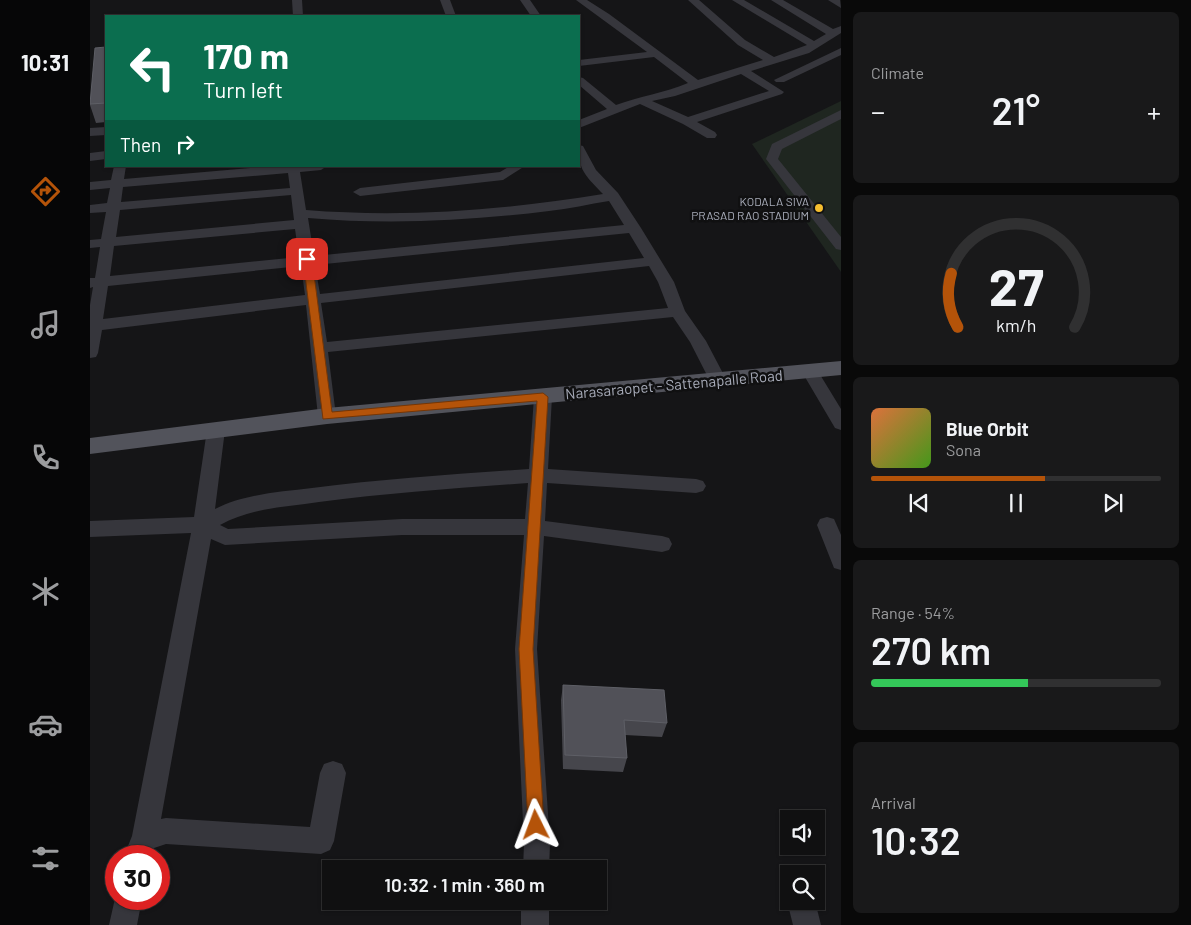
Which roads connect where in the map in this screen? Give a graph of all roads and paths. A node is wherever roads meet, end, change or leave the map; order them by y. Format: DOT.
graph roads {
  1 [pos="297,0"];
  2 [pos="446,0"];
  3 [pos="525,0"];
  4 [pos="581,0"];
  5 [pos="693,0"];
  6 [pos="737,0"];
  7 [pos="776,0"];
  8 [pos="833,0"];
  9 [pos="841,5"];
  10 [pos="298,15"];
  11 [pos="451,15"];
  12 [pos="535,15"];
  13 [pos="837,31"];
  14 [pos="814,45"];
  15 [pos="841,51"];
  16 [pos="655,54"];
  17 [pos="774,61"];
  18 [pos="580,64"];
  19 [pos="744,71"];
  20 [pos="780,80"];
  21 [pos="580,81"];
  22 [pos="696,84"];
  23 [pos="640,100"];
  24 [pos="615,110"];
  25 [pos="841,114"];
  26 [pos="687,121"];
  27 [pos="580,124"];
  28 [pos="105,131"];
  29 [pos="90,132"];
  30 [pos="711,135"];
  31 [pos="580,152"];
  32 [pos="105,155"];
  33 [pos="90,157"];
  34 [pos="120,167"];
  35 [pos="307,167"];
  36 [pos="517,167"];
  37 [pos="293,168"];
  38 [pos="117,184"];
  39 [pos="90,186"];
  40 [pos="296,192"];
  41 [pos="360,192"];
  42 [pos="613,196"];
  43 [pos="113,207"];
  44 [pos="90,209"];
  45 [pos="300,218"];
  46 [pos="634,228"];
  47 [pos="108,242"];
  48 [pos="90,244"];
  49 [pos="841,246"];
  50 [pos="307,259"];
  51 [pos="653,262"];
  52 [pos="96,282"];
  53 [pos="313,299"];
  54 [pos="677,312"];
  55 [pos="92,326"];
  56 [pos="318,348"];
  57 [pos="90,353"];
  58 [pos="841,368"];
  59 [pos="810,372"];
  60 [pos="718,381"];
  61 [pos="543,397"];
  62 [pos="327,416"];
  63 [pos="841,424"];
  64 [pos="216,430"];
  65 [pos="90,446"];
  66 [pos="539,475"];
  67 [pos="696,486"];
  68 [pos="203,524"];
  69 [pos="827,525"];
  70 [pos="532,527"];
  71 [pos="90,530"];
  72 [pos="662,544"];
  73 [pos="841,562"];
  74 [pos="333,773"];
  75 [pos="141,845"];
  76 [pos="144,845"];
  77 [pos="536,860"];
  78 [pos="126,910"];
  79 [pos="803,910"];
  80 [pos="123,925"];
  81 [pos="807,925"];
  1 -- 10 [label="street"];
  2 -- 11 [label="street"];
  3 -- 12 [label="street"];
  4 -- 16 [label="street"];
  5 -- 17 [label="street"];
  6 -- 14 [label="street"];
  7 -- 13 [label="street"];
  8 -- 9 [label="street"];
  13 -- 14 [label="street"];
  14 -- 17 [label="street"];
  15 -- 20 [label="street"];
  16 -- 18 [label="street"];
  16 -- 22 [label="street"];
  17 -- 19 [label="street"];
  19 -- 22 [label="street"];
  19 -- 26 [label="street"];
  21 -- 24 [label="street"];
  22 -- 23 [label="street"];
  23 -- 24 [label="street"];
  23 -- 26 [label="street"];
  24 -- 27 [label="street"];
  25 -- 49 [label="street"];
  26 -- 30 [label="street"];
  28 -- 29 [label="street"];
  31 -- 42 [label="street"];
  32 -- 33 [label="street"];
  34 -- 38 [label="street"];
  35 -- 37 [label="street"];
  36 -- 41 [label="street"];
  37 -- 38 [label="street"];
  37 -- 40 [label="street"];
  38 -- 39 [label="street"];
  38 -- 43 [label="street"];
  40 -- 43 [label="street"];
  40 -- 45 [label="street"];
  42 -- 45 [label="street"];
  42 -- 46 [label="street"];
  43 -- 44 [label="street"];
  43 -- 47 [label="street"];
  45 -- 47 [label="street"];
  45 -- 50 [label="street"];
  46 -- 50 [label="street"];
  46 -- 51 [label="street"];
  47 -- 48 [label="street"];
  47 -- 52 [label="street"];
  50 -- 52 [label="street"];
  50 -- 53 [label="street"];
  51 -- 53 [label="street"];
  51 -- 54 [label="street"];
  52 -- 55 [label="street"];
  53 -- 55 [label="street"];
  53 -- 56 [label="street"];
  54 -- 56 [label="street"];
  54 -- 60 [label="street"];
  55 -- 57 [label="street"];
  56 -- 62 [label="street"];
  58 -- 59 [label="main road, Narasaraopet - Sattenapalle Road"];
  59 -- 60 [label="main road, Narasaraopet - Sattenapalle Road"];
  59 -- 63 [label="street"];
  60 -- 61 [label="main road, Narasaraopet - Sattenapalle Road"];
  61 -- 62 [label="main road, Narasaraopet - Sattenapalle Road"];
  61 -- 66 [label="street"];
  62 -- 64 [label="main road, Narasaraopet - Sattenapalle Road"];
  64 -- 65 [label="main road, Narasaraopet - Sattenapalle Road"];
  64 -- 68 [label="street"];
  66 -- 67 [label="street"];
  66 -- 68 [label="street"];
  66 -- 70 [label="street"];
  68 -- 70 [label="street"];
  68 -- 71 [label="street"];
  68 -- 75 [label="street"];
  69 -- 73 [label="street"];
  70 -- 72 [label="street"];
  70 -- 77 [label="street"];
  74 -- 76 [label="street"];
  78 -- 80 [label="street"];
  79 -- 81 [label="street"];
}
